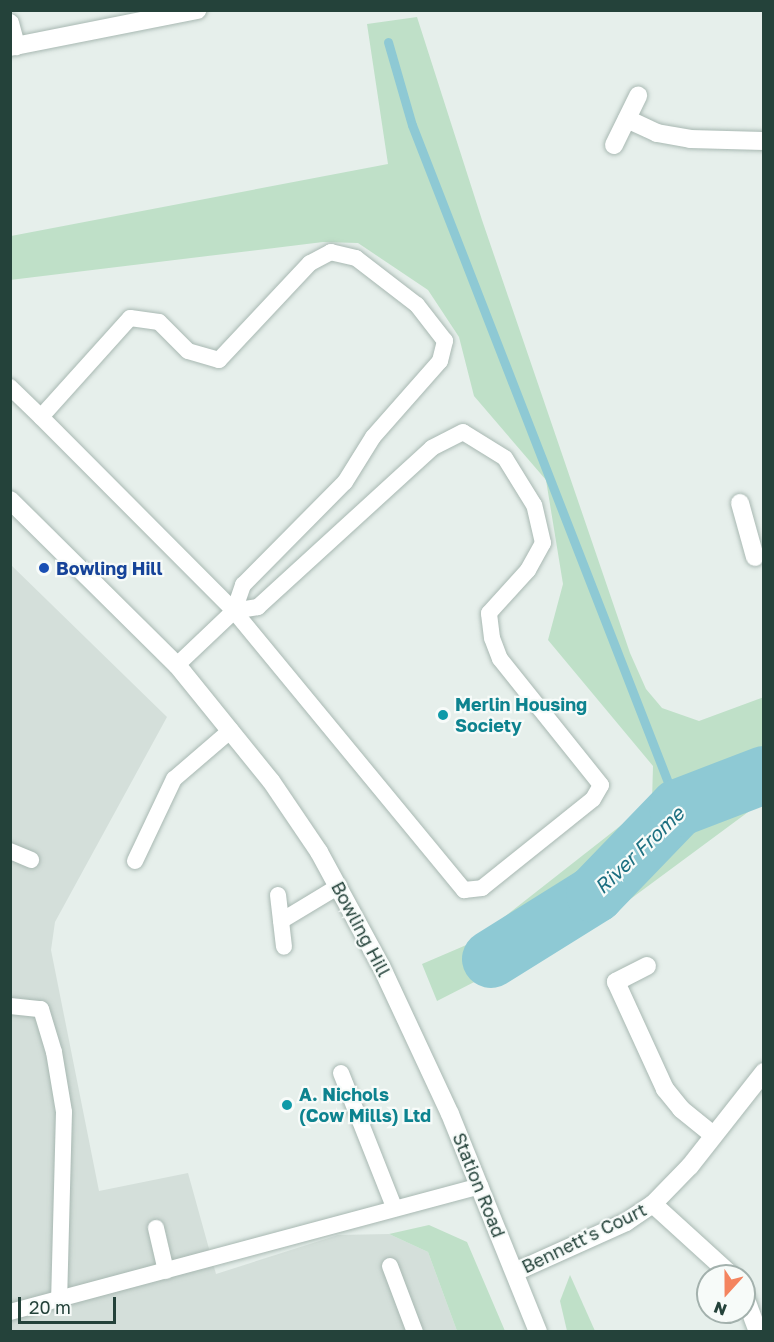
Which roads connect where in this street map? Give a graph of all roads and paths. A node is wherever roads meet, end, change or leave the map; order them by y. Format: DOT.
graph roads {
  1 [pos="197,10"];
  2 [pos="10,23"];
  3 [pos="13,46"];
  4 [pos="638,96"];
  5 [pos="627,119"];
  6 [pos="764,141"];
  7 [pos="614,145"];
  8 [pos="10,387"];
  9 [pos="41,417"];
  10 [pos="10,500"];
  11 [pos="741,503"];
  12 [pos="756,529"];
  13 [pos="755,557"];
  14 [pos="234,610"];
  15 [pos="177,665"];
  16 [pos="231,730"];
  17 [pos="10,851"];
  18 [pos="31,860"];
  19 [pos="135,861"];
  20 [pos="339,886"];
  21 [pos="278,895"];
  22 [pos="281,921"];
  23 [pos="284,947"];
  24 [pos="647,966"];
  25 [pos="10,1006"];
  26 [pos="417,1041"];
  27 [pos="764,1072"];
  28 [pos="341,1073"];
  29 [pos="713,1135"];
  30 [pos="480,1186"];
  31 [pos="653,1204"];
  32 [pos="394,1208"];
  33 [pos="156,1228"];
  34 [pos="719,1264"];
  35 [pos="390,1266"];
  36 [pos="166,1271"];
  37 [pos="515,1272"];
  38 [pos="58,1301"];
  39 [pos="10,1312"];
  40 [pos="415,1332"];
  41 [pos="538,1332"];
  1 -- 3 [label="street"];
  2 -- 3 [label="street"];
  4 -- 5 [label="street"];
  5 -- 6 [label="street"];
  5 -- 7 [label="street"];
  8 -- 9 [label="lane"];
  9 -- 14 [label="lane"];
  9 -- 14 [label="lane"];
  10 -- 15 [label="street, Bowling Hill"];
  11 -- 12 [label="street"];
  12 -- 13 [label="street"];
  14 -- 14 [label="lane"];
  14 -- 15 [label="lane"];
  15 -- 16 [label="street, Bowling Hill"];
  16 -- 19 [label="lane"];
  16 -- 20 [label="street, Bowling Hill"];
  17 -- 18 [label="lane"];
  20 -- 22 [label="lane"];
  20 -- 26 [label="street, Bowling Hill"];
  21 -- 22 [label="lane"];
  22 -- 23 [label="lane"];
  24 -- 29 [label="street"];
  25 -- 38 [label="lane"];
  26 -- 30 [label="street, Station Road"];
  27 -- 29 [label="street, Bennett's Court"];
  28 -- 32 [label="lane"];
  29 -- 31 [label="street, Bennett's Court"];
  30 -- 32 [label="lane"];
  30 -- 37 [label="street, Station Road"];
  31 -- 34 [label="street, Bennett's Court"];
  31 -- 37 [label="street, Bennett's Court"];
  32 -- 36 [label="lane"];
  33 -- 36 [label="lane"];
  35 -- 40 [label="lane"];
  36 -- 38 [label="lane"];
  37 -- 41 [label="street, Station Road"];
  38 -- 39 [label="lane"];
}
